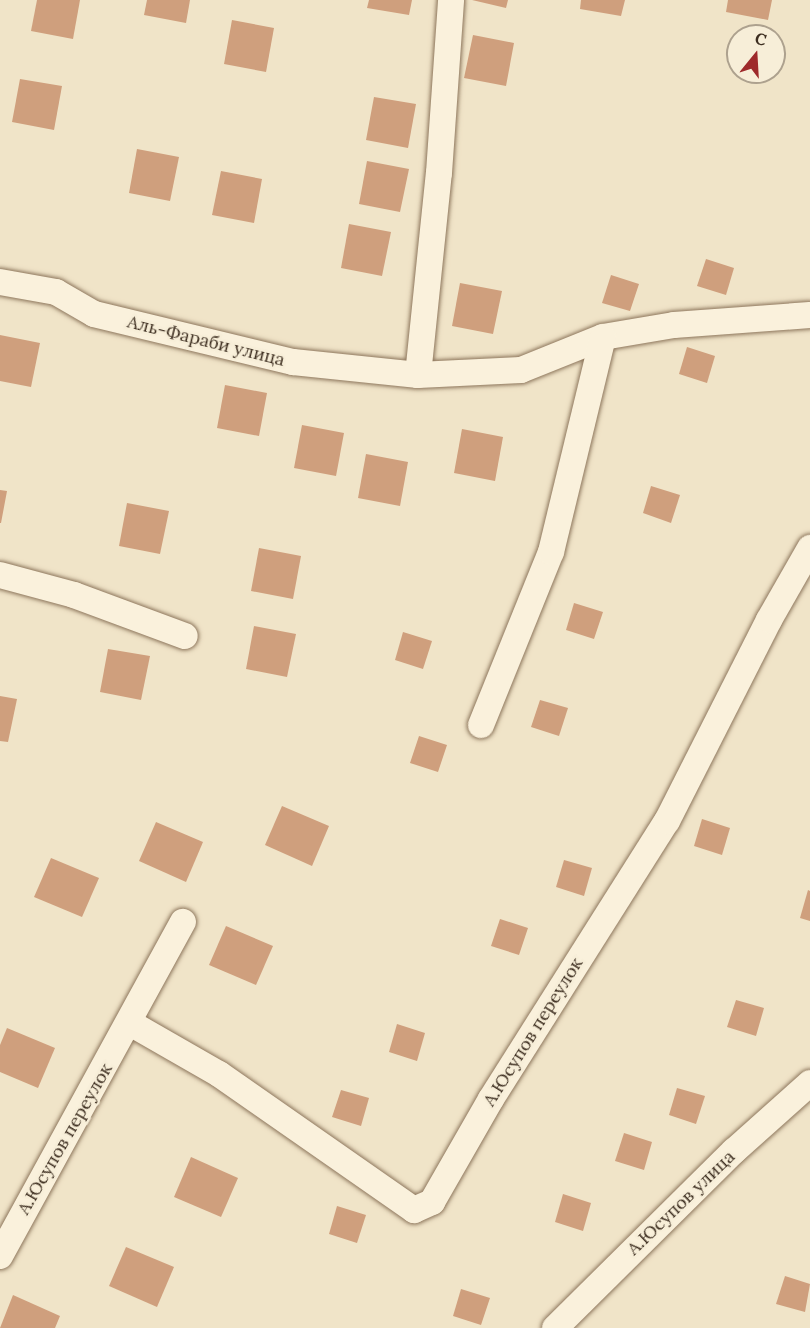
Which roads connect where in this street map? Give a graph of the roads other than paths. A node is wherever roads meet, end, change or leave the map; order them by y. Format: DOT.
graph roads {
  1 [pos="451,0"];
  2 [pos="0,282"];
  3 [pos="810,315"];
  4 [pos="603,337"];
  5 [pos="418,375"];
  6 [pos="810,548"];
  7 [pos="0,575"];
  8 [pos="185,636"];
  9 [pos="481,725"];
  10 [pos="183,922"];
  11 [pos="130,1023"];
  12 [pos="810,1083"];
  13 [pos="0,1256"];
  14 [pos="555,1328"];
  1 -- 5 [label="street"];
  2 -- 5 [label="street, Аль-Фараби улица"];
  3 -- 4 [label="street, Аль-Фараби улица"];
  4 -- 5 [label="street, Аль-Фараби улица"];
  4 -- 9 [label="street"];
  6 -- 11 [label="street, А.Юсупов переулок"];
  7 -- 8 [label="street"];
  10 -- 11 [label="street, А.Юсупов переулок"];
  11 -- 13 [label="street, А.Юсупов переулок"];
  12 -- 14 [label="street, А.Юсупов улица"];
}
